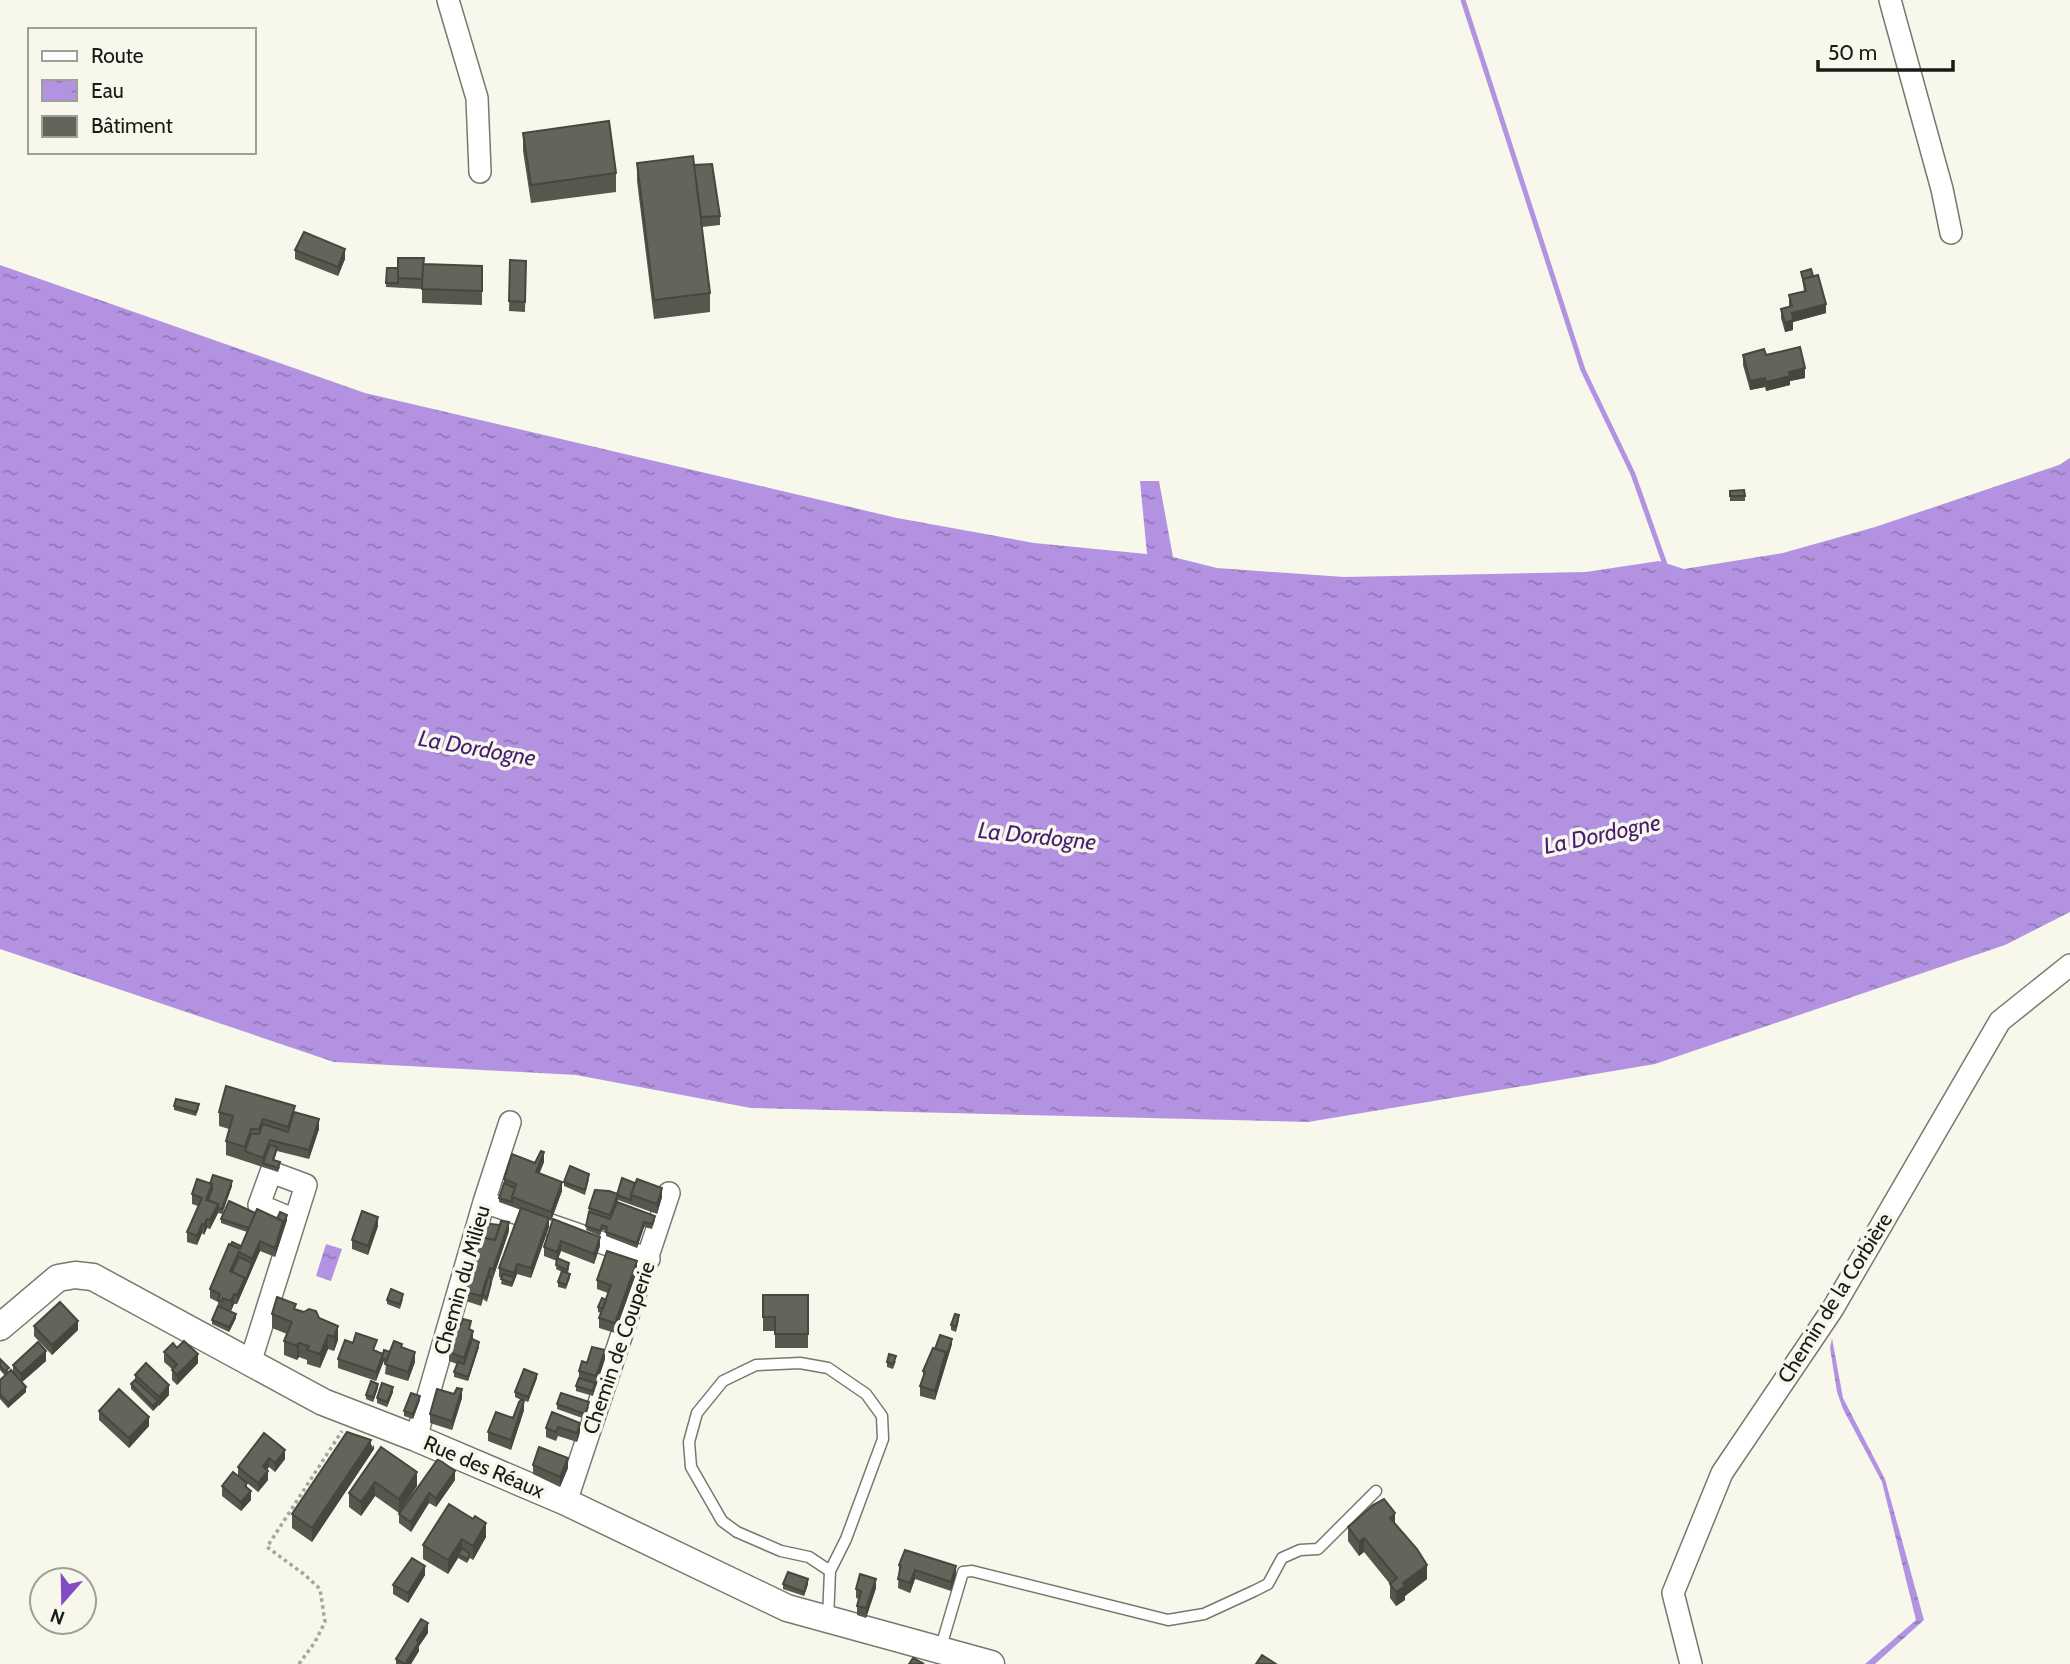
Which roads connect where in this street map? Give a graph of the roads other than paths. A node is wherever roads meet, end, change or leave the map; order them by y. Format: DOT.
graph roads {
  1 [pos="448,0"];
  2 [pos="1890,0"];
  3 [pos="480,172"];
  4 [pos="1951,233"];
  5 [pos="2070,965"];
  6 [pos="510,1122"];
  7 [pos="669,1193"];
  8 [pos="484,1202"];
  9 [pos="293,1219"];
  10 [pos="649,1259"];
  11 [pos="0,1327"];
  12 [pos="250,1363"];
  13 [pos="416,1438"];
  14 [pos="1376,1491"];
  15 [pos="566,1503"];
  16 [pos="830,1571"];
  17 [pos="828,1619"];
  18 [pos="940,1650"];
  19 [pos="992,1664"];
  20 [pos="1691,1664"];
  1 -- 3 [label="street"];
  2 -- 4 [label="street"];
  5 -- 20 [label="street, Chemin de la Corbière"];
  6 -- 8 [label="street, Chemin du Milieu"];
  7 -- 10 [label="street, Chemin de Couperie"];
  8 -- 10 [label="street"];
  8 -- 13 [label="street, Chemin du Milieu"];
  9 -- 12 [label="street"];
  10 -- 15 [label="street, Chemin de Couperie"];
  11 -- 12 [label="street, Rue des Réaux"];
  12 -- 13 [label="street, Rue des Réaux"];
  13 -- 15 [label="street, Rue des Réaux"];
  14 -- 18 [label="lane"];
  15 -- 17 [label="street, Rue des Réaux"];
  16 -- 16 [label="lane"];
  16 -- 17 [label="lane"];
  17 -- 18 [label="street, Rue des Réaux"];
  18 -- 19 [label="street, Rue des Réaux"];
}
